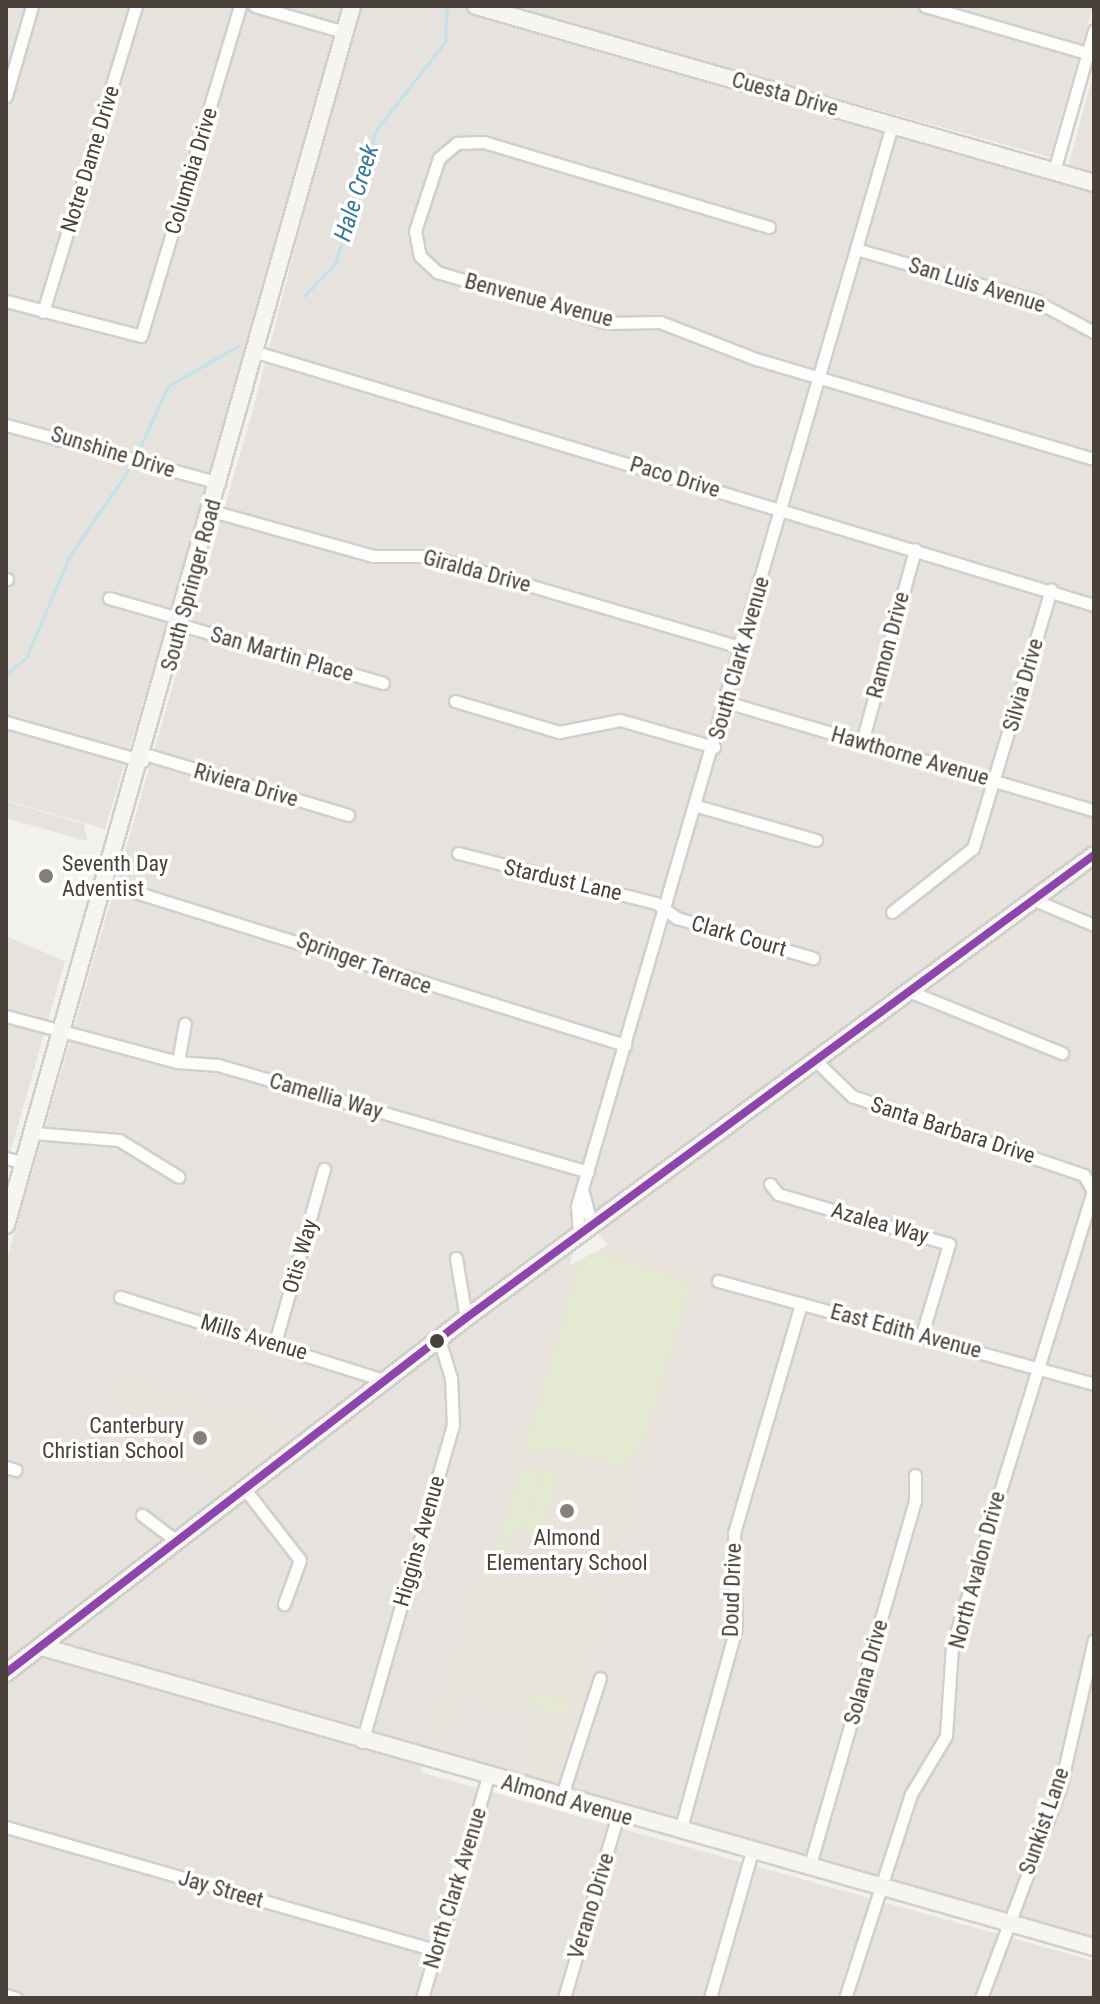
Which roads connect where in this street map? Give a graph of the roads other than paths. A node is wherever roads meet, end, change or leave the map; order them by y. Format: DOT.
graph roads {
  1 [pos="32,6"];
  2 [pos="136,6"];
  3 [pos="240,6"];
  4 [pos="255,6"];
  5 [pos="352,6"];
  6 [pos="476,6"];
  7 [pos="925,6"];
  8 [pos="1094,31"];
  9 [pos="344,32"];
  10 [pos="1091,54"];
  11 [pos="6,96"];
  12 [pos="892,125"];
  13 [pos="1054,171"];
  14 [pos="1094,183"];
  15 [pos="769,227"];
  16 [pos="856,249"];
  17 [pos="6,301"];
  18 [pos="43,312"];
  19 [pos="1094,332"];
  20 [pos="256,352"];
  21 [pos="818,377"];
  22 [pos="6,425"];
  23 [pos="1094,459"];
  24 [pos="219,483"];
  25 [pos="781,508"];
  26 [pos="212,511"];
  27 [pos="915,549"];
  28 [pos="1051,589"];
  29 [pos="109,598"];
  30 [pos="1094,605"];
  31 [pos="182,622"];
  32 [pos="741,647"];
  33 [pos="383,683"];
  34 [pos="455,701"];
  35 [pos="726,702"];
  36 [pos="6,722"];
  37 [pos="862,742"];
  38 [pos="714,747"];
  39 [pos="144,757"];
  40 [pos="995,781"];
  41 [pos="697,806"];
  42 [pos="1094,810"];
  43 [pos="348,815"];
  44 [pos="816,840"];
  45 [pos="458,853"];
  46 [pos="1094,855"];
  47 [pos="103,882"];
  48 [pos="1032,899"];
  49 [pos="666,910"];
  50 [pos="892,912"];
  51 [pos="1094,925"];
  52 [pos="813,958"];
  53 [pos="911,992"];
  54 [pos="6,1016"];
  55 [pos="185,1024"];
  56 [pos="62,1031"];
  57 [pos="625,1045"];
  58 [pos="1062,1053"];
  59 [pos="178,1062"];
  60 [pos="817,1062"];
  61 [pos="34,1133"];
  62 [pos="6,1158"];
  63 [pos="25,1163"];
  64 [pos="324,1169"];
  65 [pos="588,1172"];
  66 [pos="179,1177"];
  67 [pos="770,1184"];
  68 [pos="1093,1191"];
  69 [pos="6,1225"];
  70 [pos="586,1231"];
  71 [pos="456,1258"];
  72 [pos="718,1281"];
  73 [pos="120,1297"];
  74 [pos="801,1304"];
  75 [pos="466,1318"];
  76 [pos="922,1334"];
  77 [pos="439,1339"];
  78 [pos="275,1343"];
  79 [pos="1035,1366"];
  80 [pos="386,1381"];
  81 [pos="1094,1384"];
  82 [pos="915,1475"];
  83 [pos="244,1488"];
  84 [pos="142,1515"];
  85 [pos="174,1539"];
  86 [pos="284,1604"];
  87 [pos="60,1632"];
  88 [pos="1094,1640"];
  89 [pos="42,1647"];
  90 [pos="88,1660"];
  91 [pos="6,1673"];
  92 [pos="600,1678"];
  93 [pos="362,1742"];
  94 [pos="488,1777"];
  95 [pos="561,1798"];
  96 [pos="618,1814"];
  97 [pos="6,1827"];
  98 [pos="680,1831"];
  99 [pos="752,1852"];
  100 [pos="809,1868"];
  101 [pos="880,1888"];
  102 [pos="1007,1924"];
  103 [pos="1094,1947"];
  104 [pos="435,1950"];
  105 [pos="6,1995"];
  106 [pos="16,1998"];
  107 [pos="422,1998"];
  108 [pos="564,1998"];
  109 [pos="710,1998"];
  110 [pos="845,1998"];
  111 [pos="981,1998"];
  1 -- 11 [label="street"];
  2 -- 18 [label="street, Notre Dame Drive"];
  3 -- 18 [label="street, Columbia Drive"];
  4 -- 9 [label="street"];
  5 -- 9 [label="street, South Springer Road"];
  6 -- 12 [label="street, Cuesta Drive"];
  7 -- 10 [label="street"];
  8 -- 10 [label="street"];
  9 -- 20 [label="street, South Springer Road"];
  10 -- 13 [label="street"];
  12 -- 13 [label="street, Cuesta Drive"];
  12 -- 16 [label="street, South Clark Avenue"];
  13 -- 14 [label="street, Cuesta Drive"];
  15 -- 21 [label="street, Benvenue Avenue"];
  16 -- 19 [label="street, San Luis Avenue"];
  16 -- 21 [label="street, South Clark Avenue"];
  17 -- 18 [label="street"];
  20 -- 24 [label="street, South Springer Road"];
  20 -- 25 [label="street, Paco Drive"];
  21 -- 23 [label="street, Benvenue Avenue"];
  21 -- 25 [label="street, South Clark Avenue"];
  22 -- 24 [label="street, Sunshine Drive"];
  24 -- 26 [label="street, South Springer Road"];
  25 -- 27 [label="street, Paco Drive"];
  25 -- 32 [label="street, South Clark Avenue"];
  26 -- 31 [label="street, South Springer Road"];
  26 -- 32 [label="street, Giralda Drive"];
  27 -- 28 [label="street, Paco Drive"];
  27 -- 37 [label="street, Ramon Drive"];
  28 -- 30 [label="street, Paco Drive"];
  28 -- 40 [label="street, Silvia Drive"];
  29 -- 31 [label="street, San Martin Place"];
  31 -- 33 [label="street, San Martin Place"];
  31 -- 39 [label="street, South Springer Road"];
  32 -- 35 [label="street, South Clark Avenue"];
  34 -- 38 [label="street"];
  35 -- 37 [label="street, Hawthorne Avenue"];
  35 -- 38 [label="street, South Clark Avenue"];
  36 -- 39 [label="street"];
  37 -- 40 [label="street, Hawthorne Avenue"];
  38 -- 41 [label="street, South Clark Avenue"];
  39 -- 43 [label="street, Riviera Drive"];
  39 -- 47 [label="street, South Springer Road"];
  40 -- 42 [label="street, Hawthorne Avenue"];
  40 -- 50 [label="street, Silvia Drive"];
  41 -- 44 [label="street"];
  41 -- 49 [label="street, South Clark Avenue"];
  45 -- 49 [label="street, Stardust Lane"];
  46 -- 48 [label="street"];
  47 -- 56 [label="street, South Springer Road"];
  47 -- 57 [label="street, Springer Terrace"];
  48 -- 51 [label="street"];
  48 -- 53 [label="street"];
  49 -- 52 [label="street, Clark Court"];
  49 -- 57 [label="street, South Clark Avenue"];
  53 -- 58 [label="street"];
  53 -- 60 [label="street"];
  54 -- 56 [label="street, Camellia Way"];
  55 -- 59 [label="street"];
  56 -- 59 [label="street, Camellia Way"];
  56 -- 61 [label="street, South Springer Road"];
  57 -- 65 [label="street, South Clark Avenue"];
  59 -- 65 [label="street, Camellia Way"];
  60 -- 68 [label="street, Santa Barbara Drive"];
  60 -- 70 [label="street"];
  61 -- 63 [label="street, South Springer Road"];
  61 -- 66 [label="street"];
  62 -- 63 [label="street"];
  63 -- 69 [label="street, South Springer Road"];
  64 -- 78 [label="street, Otis Way"];
  65 -- 70 [label="street, South Clark Avenue"];
  67 -- 76 [label="street, Azalea Way"];
  68 -- 79 [label="street, North Avalon Drive"];
  70 -- 75 [label="street"];
  71 -- 75 [label="street"];
  72 -- 74 [label="street, East Edith Avenue"];
  73 -- 78 [label="street, Mills Avenue"];
  74 -- 76 [label="street, East Edith Avenue"];
  74 -- 98 [label="street, Doud Drive"];
  75 -- 77 [label="street"];
  76 -- 79 [label="street, East Edith Avenue"];
  77 -- 80 [label="street"];
  77 -- 93 [label="street, Higgins Avenue"];
  78 -- 80 [label="street, Mills Avenue"];
  79 -- 81 [label="street, East Edith Avenue"];
  79 -- 101 [label="street, North Avalon Drive"];
  80 -- 83 [label="street"];
  82 -- 100 [label="street, Solana Drive"];
  83 -- 85 [label="street"];
  83 -- 86 [label="street"];
  84 -- 85 [label="street"];
  85 -- 87 [label="street"];
  87 -- 89 [label="street"];
  87 -- 90 [label="street"];
  88 -- 102 [label="street, Sunkist Lane"];
  89 -- 90 [label="street, Almond Avenue"];
  89 -- 91 [label="street"];
  90 -- 93 [label="street, Almond Avenue"];
  92 -- 95 [label="street"];
  93 -- 94 [label="street, Almond Avenue"];
  94 -- 95 [label="street, Almond Avenue"];
  94 -- 104 [label="street, North Clark Avenue"];
  95 -- 96 [label="street, Almond Avenue"];
  96 -- 98 [label="street, Almond Avenue"];
  96 -- 108 [label="street, Verano Drive"];
  97 -- 104 [label="street, Jay Street"];
  98 -- 99 [label="street, Almond Avenue"];
  99 -- 100 [label="street, Almond Avenue"];
  99 -- 109 [label="street"];
  100 -- 101 [label="street, Almond Avenue"];
  101 -- 102 [label="street, Almond Avenue"];
  101 -- 110 [label="street, North Avalon Drive"];
  102 -- 103 [label="street, Almond Avenue"];
  102 -- 111 [label="street, Sunkist Lane"];
  104 -- 107 [label="street, North Clark Avenue"];
  105 -- 106 [label="street"];
}
